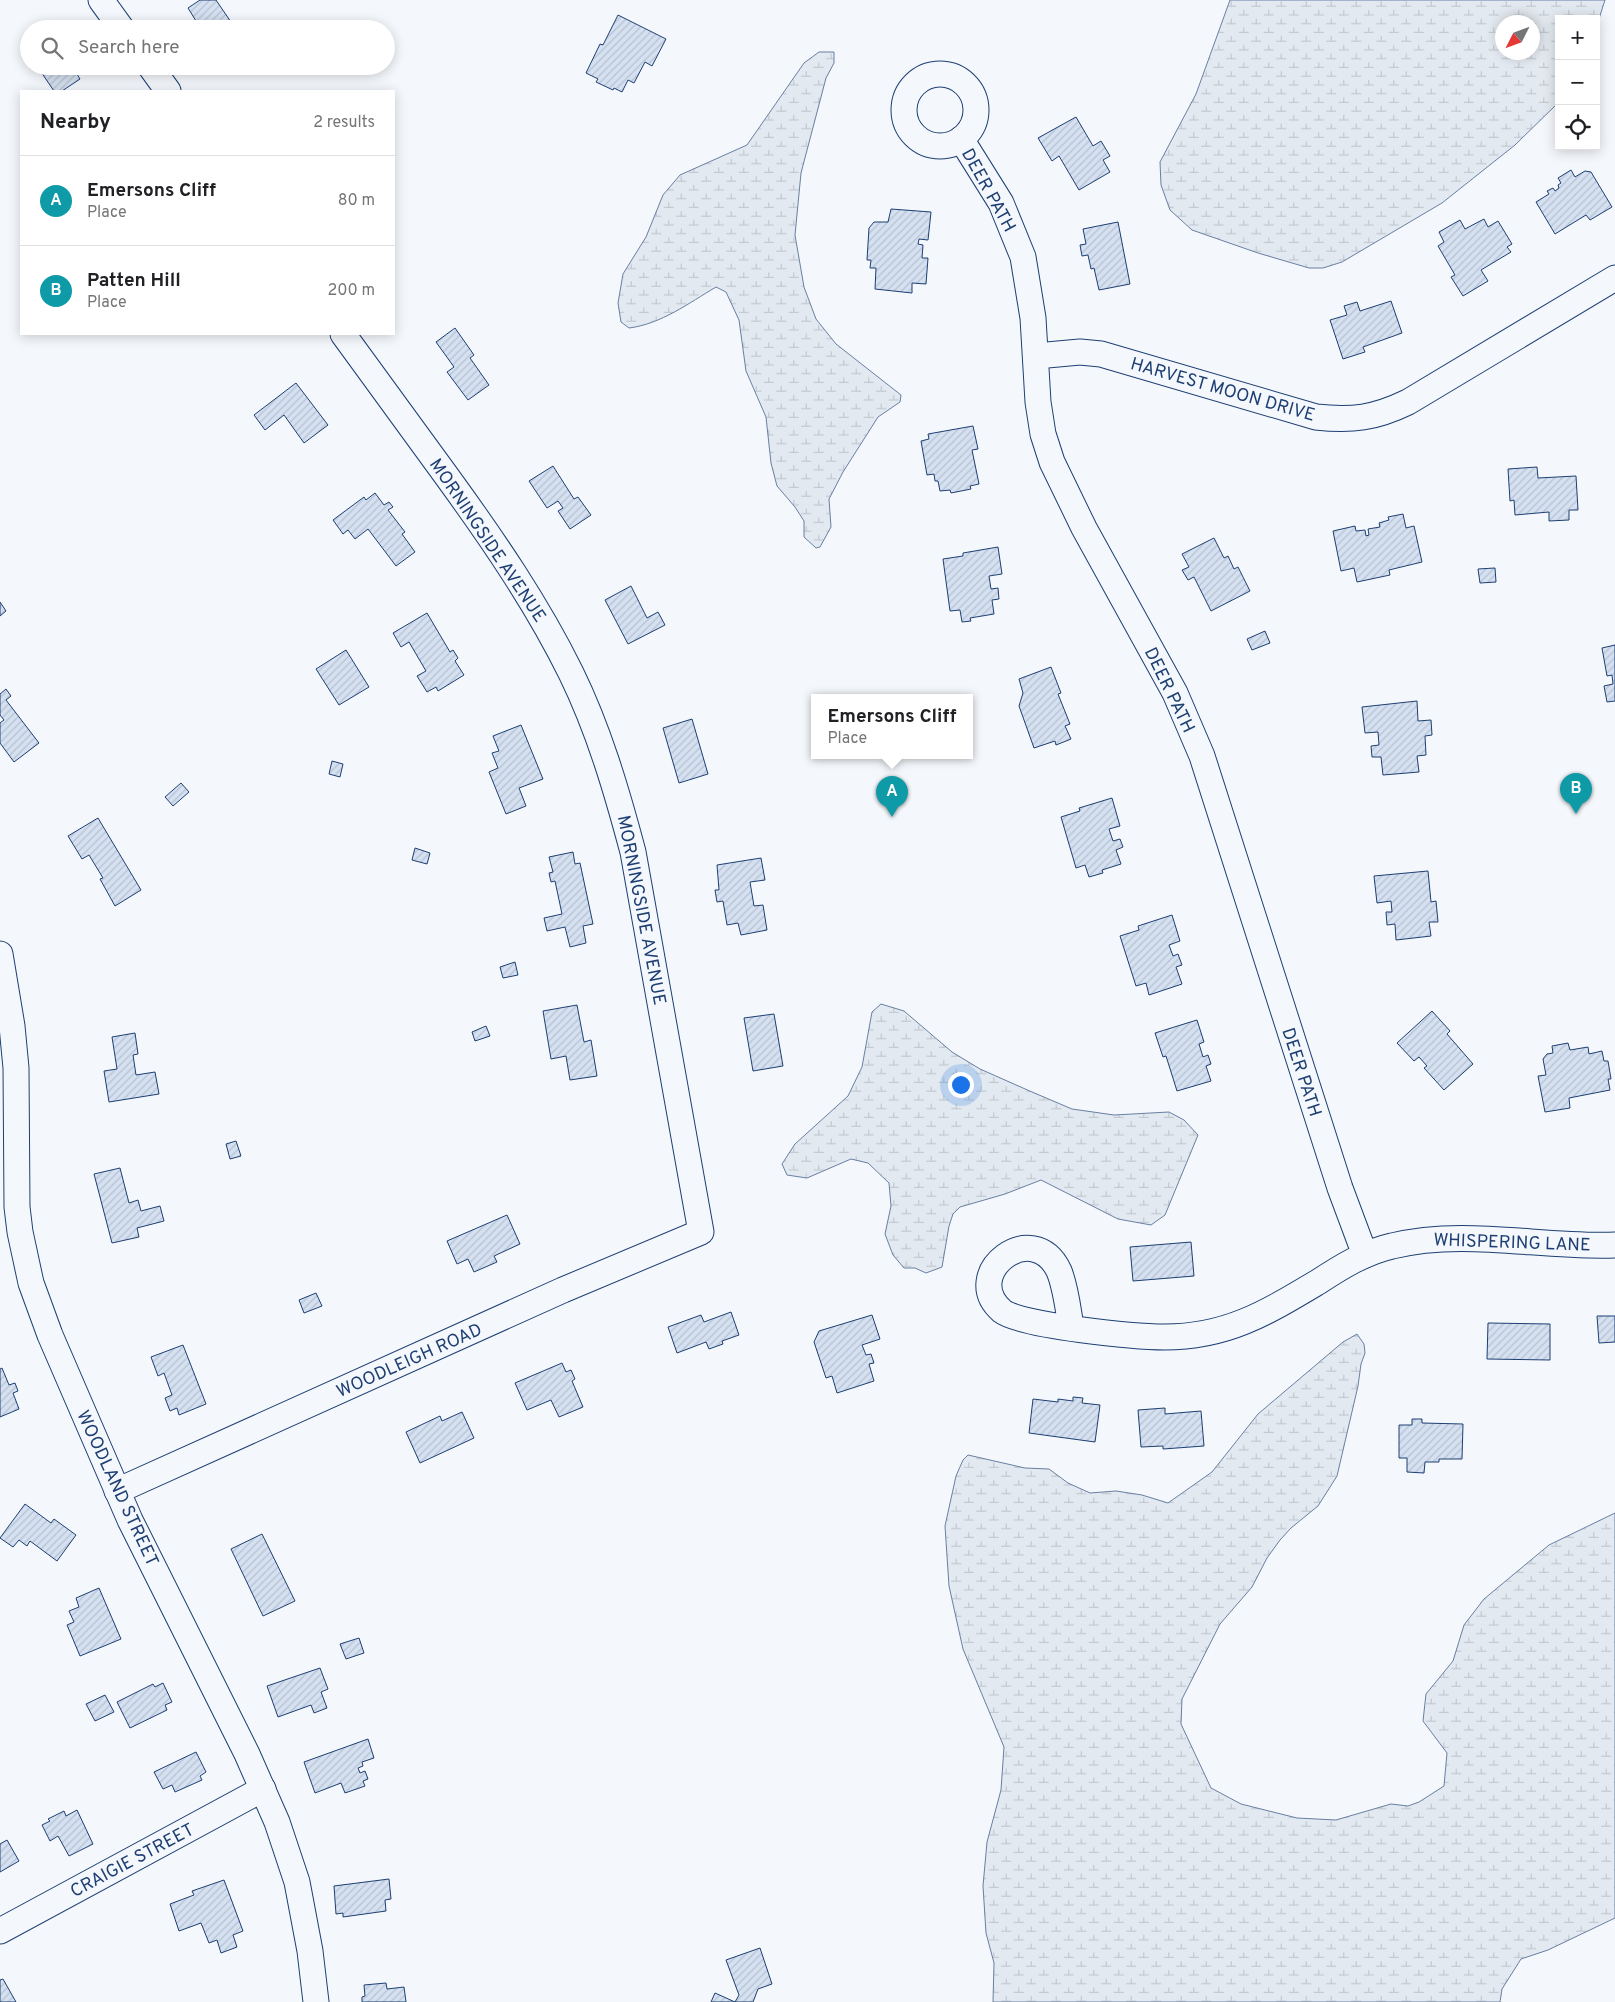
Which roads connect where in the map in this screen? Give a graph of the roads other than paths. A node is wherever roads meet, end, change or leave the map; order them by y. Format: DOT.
graph roads {
  1 [pos="101,0"];
  2 [pos="115,20"];
  3 [pos="156,75"];
  4 [pos="167,90"];
  5 [pos="961,139"];
  6 [pos="1615,278"];
  7 [pos="344,335"];
  8 [pos="1036,356"];
  9 [pos="0,954"];
  10 [pos="6,1027"];
  11 [pos="701,1232"];
  12 [pos="1615,1245"];
  13 [pos="1365,1255"];
  14 [pos="1071,1327"];
  15 [pos="117,1491"];
  16 [pos="263,1789"];
  17 [pos="0,1931"];
  18 [pos="316,2002"];
  1 -- 2 [label="street"];
  3 -- 4 [label="street"];
  5 -- 8 [label="street, DEER PATH"];
  6 -- 8 [label="street, HARVEST MOON DRIVE"];
  7 -- 11 [label="street, MORNINGSIDE AVENUE"];
  8 -- 13 [label="street, DEER PATH"];
  9 -- 10 [label="street, WOODLAND STREET"];
  10 -- 15 [label="street, WOODLAND STREET"];
  11 -- 15 [label="street, WOODLEIGH ROAD"];
  12 -- 13 [label="street, WHISPERING LANE"];
  13 -- 14 [label="street, WHISPERING LANE"];
  15 -- 16 [label="street, WOODLAND STREET"];
  16 -- 17 [label="street, CRAIGIE STREET"];
  16 -- 18 [label="street, WOODLAND STREET"];
}
